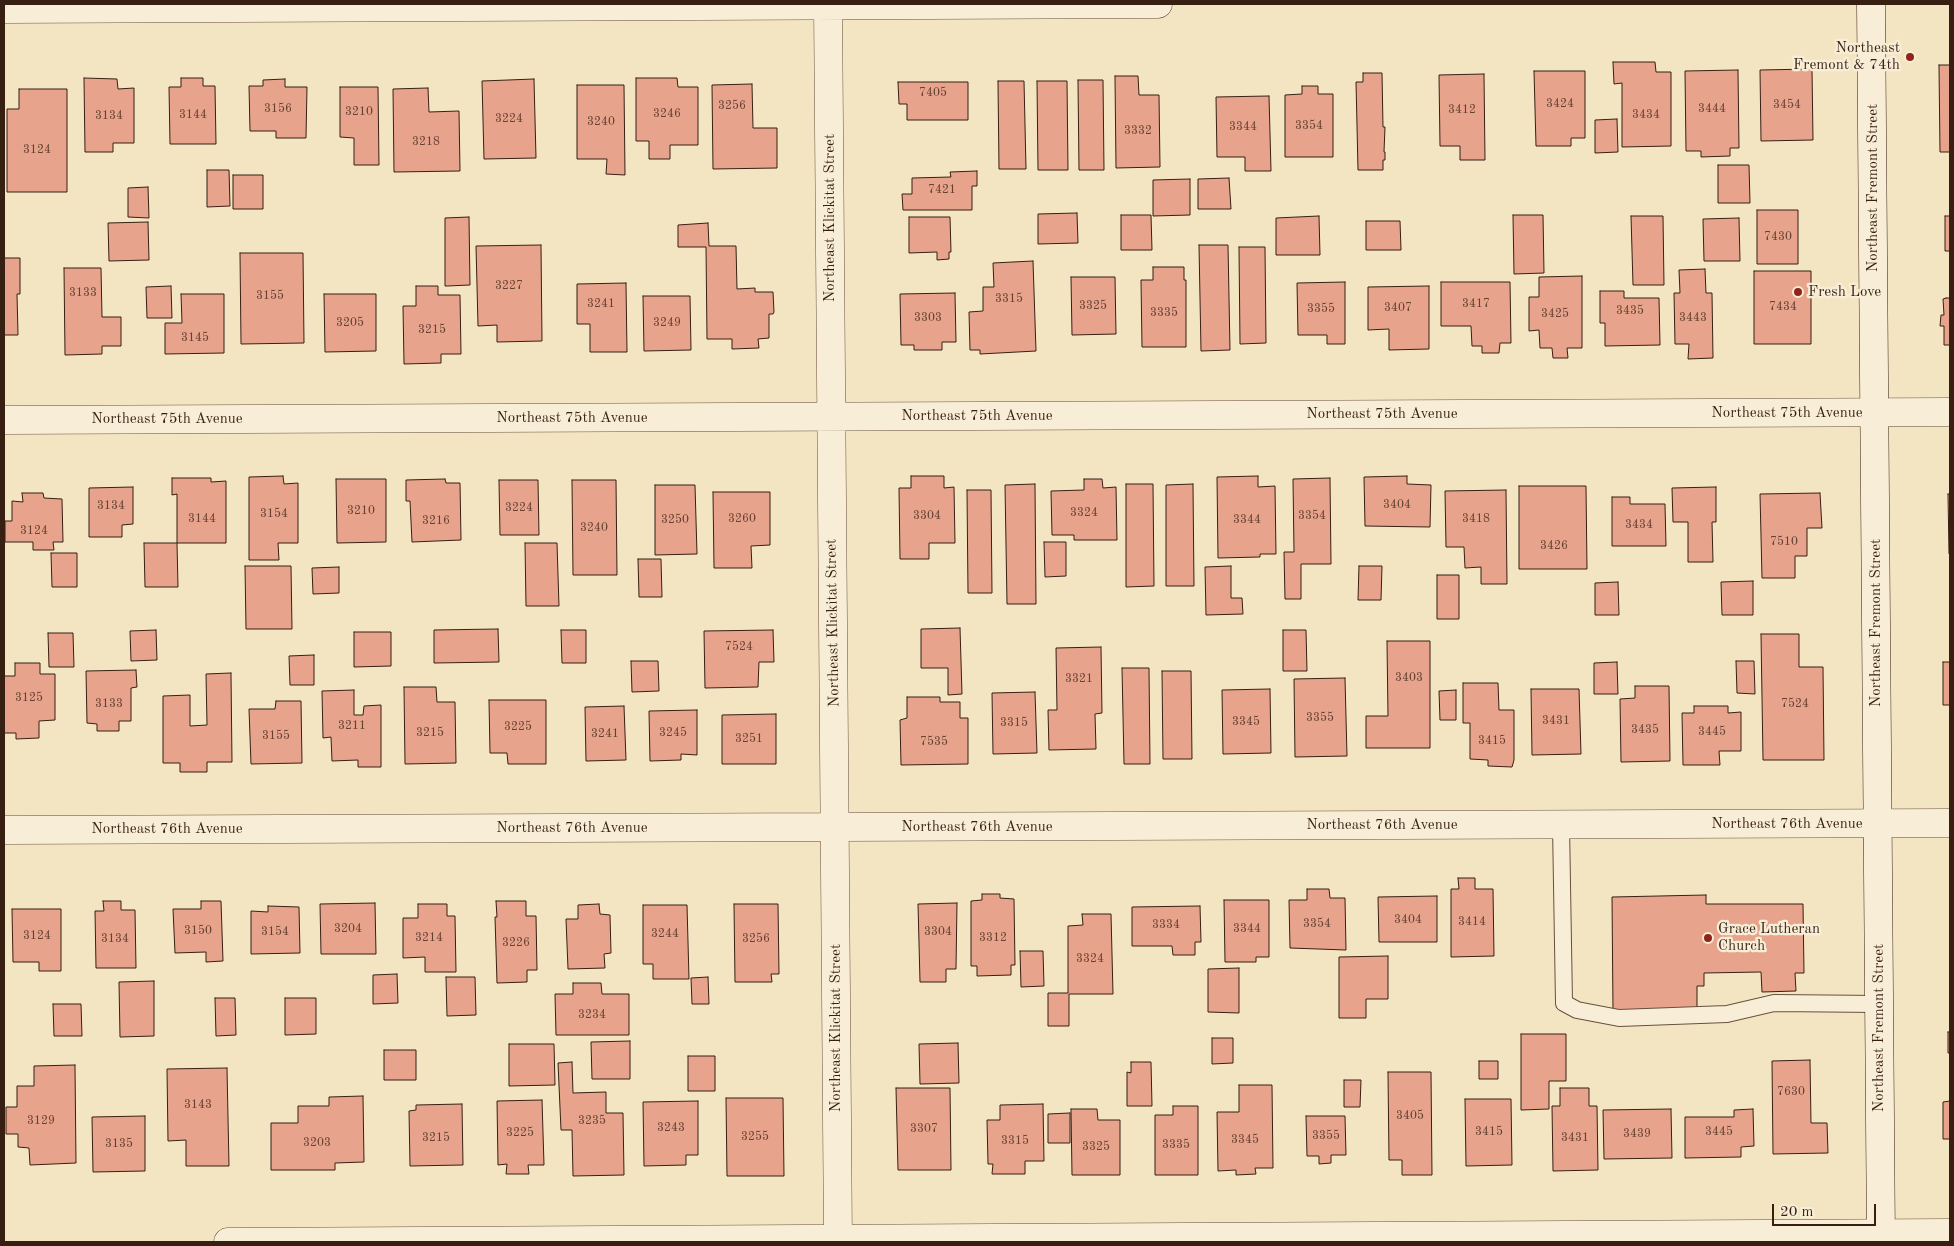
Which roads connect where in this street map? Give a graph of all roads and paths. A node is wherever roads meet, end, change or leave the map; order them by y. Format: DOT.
graph roads {
  1 [pos="1158,4"];
  2 [pos="1871,4"];
  3 [pos="828,5"];
  4 [pos="4,9"];
  5 [pos="1874,412"];
  6 [pos="1950,412"];
  7 [pos="831,417"];
  8 [pos="4,420"];
  9 [pos="1950,823"];
  10 [pos="1878,824"];
  11 [pos="1561,825"];
  12 [pos="835,827"];
  13 [pos="4,830"];
  14 [pos="1879,1004"];
  15 [pos="1950,1233"];
  16 [pos="1881,1238"];
  17 [pos="838,1241"];
  18 [pos="228,1242"];
  1 -- 3 [label="street"];
  2 -- 5 [label="street, Northeast Fremont Street"];
  3 -- 4 [label="street"];
  3 -- 7 [label="street, Northeast Klickitat Street"];
  5 -- 6 [label="street, Northeast 75th Avenue"];
  5 -- 7 [label="street, Northeast 75th Avenue"];
  5 -- 10 [label="street, Northeast Fremont Street"];
  7 -- 8 [label="street, Northeast 75th Avenue"];
  7 -- 12 [label="street, Northeast Klickitat Street"];
  9 -- 10 [label="street, Northeast 76th Avenue"];
  10 -- 11 [label="street, Northeast 76th Avenue"];
  10 -- 14 [label="street, Northeast Fremont Street"];
  11 -- 12 [label="street, Northeast 76th Avenue"];
  11 -- 14 [label="lane"];
  12 -- 13 [label="street, Northeast 76th Avenue"];
  12 -- 17 [label="street, Northeast Klickitat Street"];
  14 -- 16 [label="street, Northeast Fremont Street"];
  15 -- 16 [label="street"];
  16 -- 17 [label="street"];
  17 -- 18 [label="street"];
}
